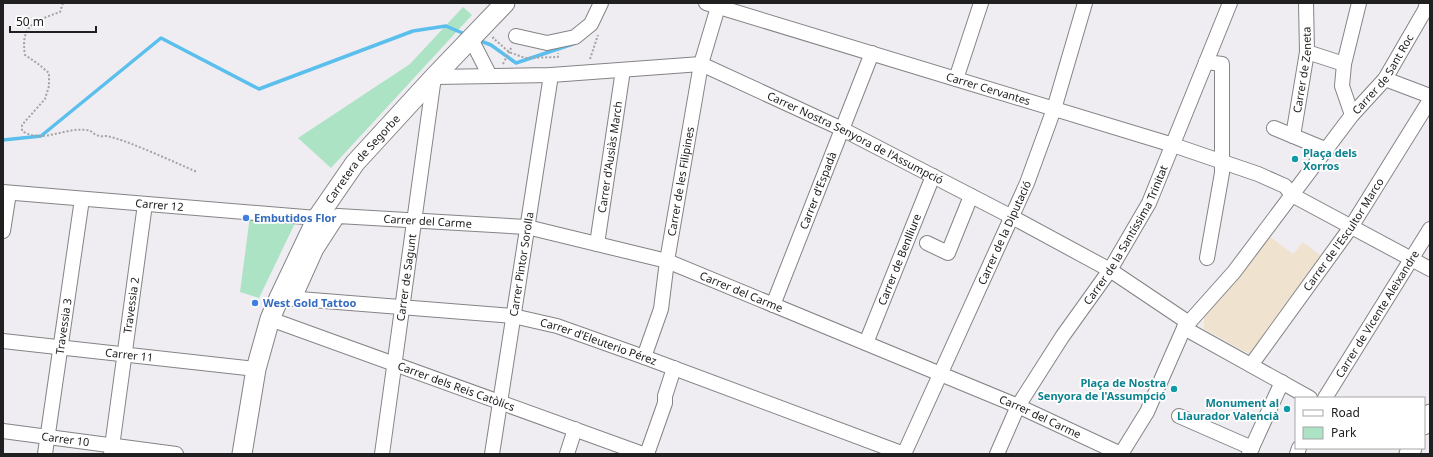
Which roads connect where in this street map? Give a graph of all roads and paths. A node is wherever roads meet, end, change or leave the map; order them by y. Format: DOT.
graph roads {
  1 [pos="63,3"];
  2 [pos="506,3"];
  3 [pos="601,3"];
  4 [pos="981,3"];
  5 [pos="1085,3"];
  6 [pos="1230,3"];
  7 [pos="1306,3"];
  8 [pos="1359,3"];
  9 [pos="1427,3"];
  10 [pos="712,5"];
  11 [pos="599,30"];
  12 [pos="516,36"];
  13 [pos="471,39"];
  14 [pos="502,46"];
  15 [pos="509,52"];
  16 [pos="1307,52"];
  17 [pos="872,53"];
  18 [pos="590,60"];
  19 [pos="1206,62"];
  20 [pos="701,64"];
  21 [pos="1344,64"];
  22 [pos="623,70"];
  23 [pos="551,75"];
  24 [pos="490,76"];
  25 [pos="434,77"];
  26 [pos="956,79"];
  27 [pos="1385,80"];
  28 [pos="1430,96"];
  29 [pos="1430,100"];
  30 [pos="1054,109"];
  31 [pos="1352,115"];
  32 [pos="1274,128"];
  33 [pos="842,129"];
  34 [pos="1293,136"];
  35 [pos="1173,145"];
  36 [pos="1330,146"];
  37 [pos="1222,162"];
  38 [pos="197,172"];
  39 [pos="933,176"];
  40 [pos="6,193"];
  41 [pos="1292,195"];
  42 [pos="971,196"];
  43 [pos="82,199"];
  44 [pos="145,204"];
  45 [pos="338,216"];
  46 [pos="1012,217"];
  47 [pos="317,218"];
  48 [pos="414,221"];
  49 [pos="527,227"];
  50 [pos="1351,227"];
  51 [pos="1430,229"];
  52 [pos="3,231"];
  53 [pos="927,243"];
  54 [pos="597,244"];
  55 [pos="1207,258"];
  56 [pos="1411,260"];
  57 [pos="666,261"];
  58 [pos="1430,269"];
  59 [pos="1110,270"];
  60 [pos="286,298"];
  61 [pos="773,305"];
  62 [pos="402,307"];
  63 [pos="513,316"];
  64 [pos="270,319"];
  65 [pos="1186,325"];
  66 [pos="3,341"];
  67 [pos="866,343"];
  68 [pos="60,347"];
  69 [pos="124,354"];
  70 [pos="644,357"];
  71 [pos="394,364"];
  72 [pos="1251,365"];
  73 [pos="674,368"];
  74 [pos="256,369"];
  75 [pos="940,374"];
  76 [pos="1282,382"];
  77 [pos="1308,397"];
  78 [pos="1325,397"];
  79 [pos="500,402"];
  80 [pos="1018,406"];
  81 [pos="1430,414"];
  82 [pos="1179,416"];
  83 [pos="1425,423"];
  84 [pos="575,429"];
  85 [pos="3,431"];
  86 [pos="47,437"];
  87 [pos="111,450"];
  88 [pos="1251,451"];
  89 [pos="44,454"];
  90 [pos="176,454"];
  91 [pos="242,454"];
  92 [pos="382,454"];
  93 [pos="492,454"];
  94 [pos="567,454"];
  95 [pos="643,454"];
  96 [pos="647,454"];
  97 [pos="904,454"];
  98 [pos="997,454"];
  99 [pos="1121,454"];
  1 -- 38 [label="path"];
  2 -- 13 [label="street, Carretera de Segorbe"];
  3 -- 12 [label="street"];
  4 -- 26 [label="street"];
  5 -- 30 [label="street, Carrer de la Diputació"];
  6 -- 19 [label="street, Carrer de la Santíssima Trinitat"];
  7 -- 16 [label="street, Carrer de Zeneta"];
  8 -- 21 [label="street"];
  9 -- 27 [label="street, Carrer de Sant Roc"];
  10 -- 17 [label="street, Carrer Cervantes"];
  10 -- 20 [label="street, Carrer de les Filipines"];
  11 -- 18 [label="path"];
  12 -- 15 [label="path"];
  13 -- 24 [label="street"];
  13 -- 25 [label="street, Carretera de Segorbe"];
  14 -- 15 [label="path"];
  15 -- 24 [label="path"];
  16 -- 21 [label="street"];
  16 -- 34 [label="street, Carrer de Zeneta"];
  17 -- 26 [label="street, Carrer Cervantes"];
  17 -- 33 [label="street, Carrer d'Espadà"];
  19 -- 35 [label="street, Carrer de la Santíssima Trinitat"];
  19 -- 37 [label="street"];
  20 -- 22 [label="street, Carrer Nostra Senyora de l'Assumpció"];
  20 -- 33 [label="street, Carrer Nostra Senyora de l'Assumpció"];
  20 -- 57 [label="street, Carrer de les Filipines"];
  21 -- 31 [label="street"];
  22 -- 23 [label="street, Carrer Nostra Senyora de l'Assumpció"];
  22 -- 54 [label="street, Carrer d'Ausiàs March"];
  23 -- 24 [label="street, Carrer Nostra Senyora de l'Assumpció"];
  23 -- 49 [label="street, Carrer Pintor Sorolla"];
  24 -- 25 [label="street, Carrer Nostra Senyora de l'Assumpció"];
  25 -- 47 [label="street, Carretera de Segorbe"];
  25 -- 48 [label="street, Carrer de Sagunt"];
  26 -- 30 [label="street, Carrer Cervantes"];
  27 -- 28 [label="street"];
  27 -- 31 [label="street, Carrer de Sant Roc"];
  29 -- 50 [label="street, Carrer de l'Escultor Marco"];
  30 -- 35 [label="street, Carrer Cervantes"];
  30 -- 46 [label="street, Carrer de la Diputació"];
  31 -- 36 [label="street, Carrer de Sant Roc"];
  32 -- 34 [label="street"];
  33 -- 39 [label="street, Carrer Nostra Senyora de l'Assumpció"];
  33 -- 61 [label="street, Carrer d'Espadà"];
  34 -- 36 [label="street"];
  35 -- 37 [label="street, Carrer Cervantes"];
  35 -- 59 [label="street, Carrer de la Santíssima Trinitat"];
  36 -- 41 [label="street"];
  37 -- 41 [label="street, Carrer Cervantes"];
  37 -- 55 [label="street"];
  39 -- 42 [label="street, Carrer Nostra Senyora de l'Assumpció"];
  39 -- 67 [label="street, Carrer de Benlliure"];
  40 -- 43 [label="street, Carrer 12"];
  40 -- 52 [label="street"];
  41 -- 50 [label="street"];
  41 -- 65 [label="street"];
  42 -- 46 [label="street, Carrer Nostra Senyora de l'Assumpció"];
  42 -- 53 [label="street"];
  43 -- 44 [label="street, Carrer 12"];
  43 -- 68 [label="street, Travessia 3"];
  44 -- 47 [label="street, Carrer 12"];
  44 -- 69 [label="street, Travessia 2"];
  45 -- 48 [label="street, Carrer del Carme"];
  45 -- 60 [label="street, Carretera de Segorbe"];
  46 -- 59 [label="street, Carrer Nostra Senyora de l'Assumpció"];
  46 -- 75 [label="street, Carrer de la Diputació"];
  47 -- 60 [label="street, Carretera de Segorbe"];
  48 -- 49 [label="street, Carrer del Carme"];
  48 -- 62 [label="street, Carrer de Sagunt"];
  49 -- 54 [label="street, Carrer del Carme"];
  49 -- 63 [label="street, Carrer Pintor Sorolla"];
  50 -- 56 [label="street"];
  50 -- 72 [label="street, Carrer de l'Escultor Marco"];
  51 -- 56 [label="street, Carrer de Vicente Aleixandre"];
  54 -- 57 [label="street, Carrer del Carme"];
  56 -- 58 [label="street"];
  56 -- 78 [label="street, Carrer de Vicente Aleixandre"];
  57 -- 61 [label="street, Carrer del Carme"];
  57 -- 70 [label="street, Carrer de les Filipines"];
  59 -- 65 [label="street, Carrer Nostra Senyora de l'Assumpció"];
  59 -- 80 [label="street, Carrer de la Santíssima Trinitat"];
  60 -- 62 [label="street, Carrer d'Eleuterio Pérez"];
  60 -- 64 [label="street, Carretera de Segorbe"];
  61 -- 67 [label="street, Carrer del Carme"];
  62 -- 63 [label="street, Carrer d'Eleuterio Pérez"];
  62 -- 71 [label="street, Carrer de Sagunt"];
  63 -- 70 [label="street, Carrer d'Eleuterio Pérez"];
  63 -- 79 [label="street, Carrer Pintor Sorolla"];
  64 -- 71 [label="street, Carrer dels Reis Catòlics"];
  64 -- 74 [label="street, Carretera de Segorbe"];
  65 -- 72 [label="street, Carrer Nostra Senyora de l'Assumpció"];
  65 -- 99 [label="street"];
  66 -- 68 [label="street, Carrer 11"];
  67 -- 75 [label="street, Carrer del Carme"];
  68 -- 69 [label="street, Carrer 11"];
  68 -- 86 [label="street, Travessia 3"];
  69 -- 74 [label="street, Carrer 11"];
  69 -- 87 [label="street, Travessia 2"];
  70 -- 73 [label="street, Carrer d'Eleuterio Pérez"];
  71 -- 79 [label="street, Carrer dels Reis Catòlics"];
  71 -- 92 [label="street, Carrer de Sagunt"];
  72 -- 76 [label="street, Carrer Nostra Senyora de l'Assumpció"];
  73 -- 96 [label="street"];
  73 -- 97 [label="street, Carrer d'Eleuterio Pérez"];
  74 -- 91 [label="street, Carretera de Segorbe"];
  75 -- 80 [label="street, Carrer del Carme"];
  75 -- 97 [label="street, Carrer de la Diputació"];
  76 -- 77 [label="street, Carrer Nostra Senyora de l'Assumpció"];
  76 -- 88 [label="street"];
  79 -- 84 [label="street, Carrer dels Reis Catòlics"];
  79 -- 93 [label="street, Carrer Pintor Sorolla"];
  80 -- 98 [label="street, Carrer de la Santíssima Trinitat"];
  80 -- 99 [label="street, Carrer del Carme"];
  81 -- 83 [label="street"];
  82 -- 88 [label="street"];
  84 -- 94 [label="street"];
  84 -- 95 [label="street, Carrer dels Reis Catòlics"];
  85 -- 86 [label="street, Carrer 10"];
  86 -- 87 [label="street, Carrer 10"];
  86 -- 89 [label="street, Travessia 3"];
  87 -- 90 [label="street, Carrer 10"];
}
